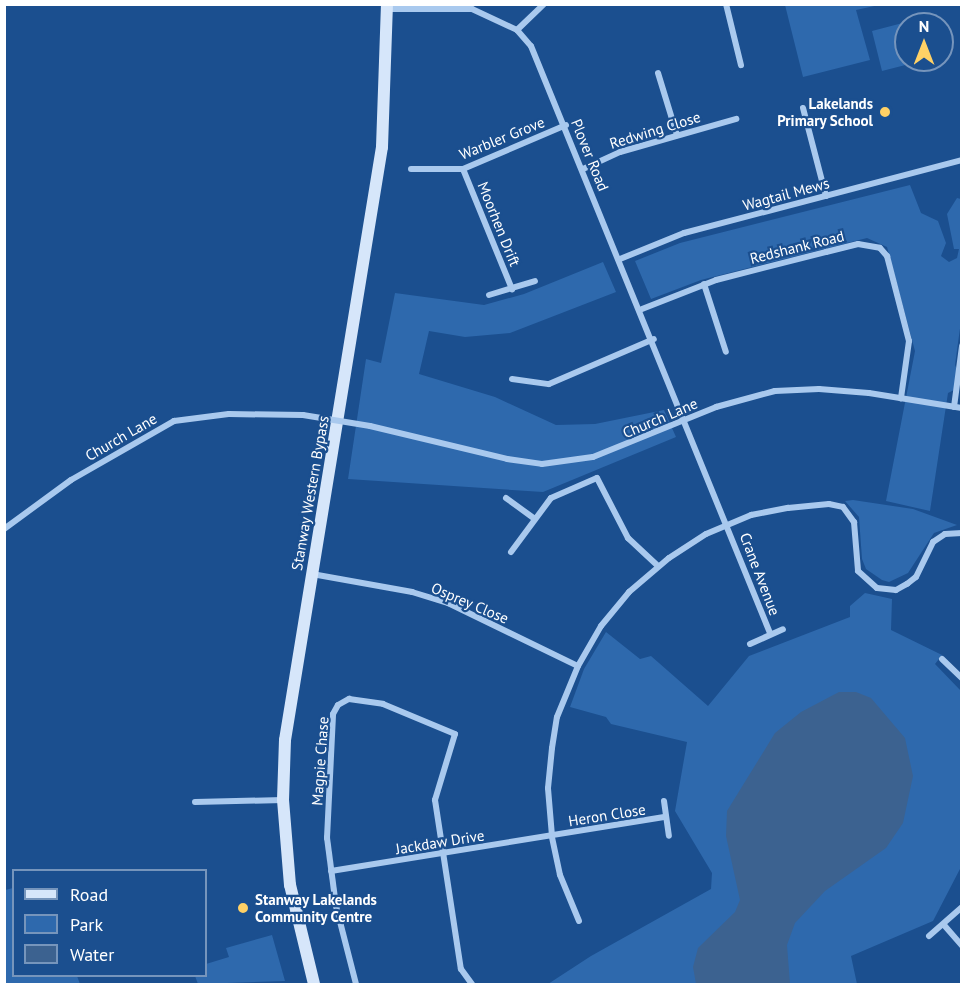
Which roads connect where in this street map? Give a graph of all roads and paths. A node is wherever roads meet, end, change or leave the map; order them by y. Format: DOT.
graph roads {
  1 [pos="544,4"];
  2 [pos="726,4"];
  3 [pos="387,7"];
  4 [pos="517,30"];
  5 [pos="741,65"];
  6 [pos="658,74"];
  7 [pos="803,108"];
  8 [pos="736,119"];
  9 [pos="566,125"];
  10 [pos="676,135"];
  11 [pos="962,160"];
  12 [pos="411,169"];
  13 [pos="463,169"];
  14 [pos="583,169"];
  15 [pos="826,196"];
  16 [pos="620,259"];
  17 [pos="535,281"];
  18 [pos="704,284"];
  19 [pos="512,289"];
  20 [pos="489,295"];
  21 [pos="642,309"];
  22 [pos="654,339"];
  23 [pos="962,346"];
  24 [pos="726,352"];
  25 [pos="512,379"];
  26 [pos="901,398"];
  27 [pos="958,407"];
  28 [pos="685,419"];
  29 [pos="506,498"];
  30 [pos="534,518"];
  31 [pos="727,524"];
  32 [pos="4,529"];
  33 [pos="962,532"];
  34 [pos="511,552"];
  35 [pos="658,566"];
  36 [pos="311,574"];
  37 [pos="783,629"];
  38 [pos="770,633"];
  39 [pos="750,644"];
  40 [pos="942,659"];
  41 [pos="578,666"];
  42 [pos="962,678"];
  43 [pos="283,800"];
  44 [pos="664,801"];
  45 [pos="195,802"];
  46 [pos="666,817"];
  47 [pos="552,836"];
  48 [pos="669,836"];
  49 [pos="442,854"];
  50 [pos="331,871"];
  51 [pos="962,907"];
  52 [pos="579,921"];
  53 [pos="944,925"];
  54 [pos="929,936"];
  55 [pos="962,946"];
  56 [pos="314,984"];
  57 [pos="357,984"];
  58 [pos="472,984"];
  1 -- 4 [label="street"];
  2 -- 5 [label="street"];
  3 -- 4 [label="street, Plover Road"];
  3 -- 36 [label="street, Stanway Western Bypass"];
  4 -- 9 [label="street, Plover Road"];
  6 -- 10 [label="street"];
  7 -- 15 [label="street"];
  8 -- 10 [label="street, Redwing Close"];
  9 -- 13 [label="street, Warbler Grove"];
  9 -- 14 [label="street, Plover Road"];
  10 -- 14 [label="street, Redwing Close"];
  11 -- 15 [label="street, Wagtail Mews"];
  12 -- 13 [label="street, Warbler Grove"];
  13 -- 19 [label="street, Moorhen Drift"];
  14 -- 16 [label="street, Plover Road"];
  15 -- 16 [label="street, Wagtail Mews"];
  16 -- 21 [label="street, Plover Road"];
  17 -- 19 [label="street"];
  18 -- 21 [label="street, Redshank Road"];
  18 -- 24 [label="street"];
  18 -- 26 [label="street, Redshank Road"];
  19 -- 20 [label="street"];
  21 -- 22 [label="street, Plover Road"];
  22 -- 25 [label="street"];
  22 -- 28 [label="street, Plover Road"];
  23 -- 27 [label="street"];
  26 -- 27 [label="street, Church Lane"];
  26 -- 28 [label="street, Church Lane"];
  28 -- 31 [label="street, Crane Avenue"];
  28 -- 32 [label="street, Church Lane, bridge"];
  29 -- 30 [label="street"];
  30 -- 34 [label="street"];
  30 -- 35 [label="street"];
  31 -- 33 [label="street"];
  31 -- 35 [label="street"];
  31 -- 38 [label="street, Crane Avenue"];
  35 -- 41 [label="street"];
  36 -- 41 [label="street, Osprey Close"];
  36 -- 43 [label="street, Stanway Western Bypass"];
  37 -- 38 [label="street, Crane Avenue"];
  38 -- 39 [label="street, Crane Avenue"];
  40 -- 42 [label="street"];
  41 -- 47 [label="street"];
  43 -- 45 [label="street"];
  43 -- 56 [label="street, Stanway Western Bypass"];
  44 -- 46 [label="street, Heron Close"];
  46 -- 47 [label="street, Heron Close"];
  46 -- 48 [label="street, Heron Close"];
  47 -- 49 [label="street, Jackdaw Drive"];
  47 -- 52 [label="street"];
  49 -- 50 [label="street, Jackdaw Drive"];
  49 -- 50 [label="street, Magpie Chase"];
  49 -- 58 [label="street, Magpie Chase"];
  50 -- 57 [label="street, Magpie Chase"];
  51 -- 53 [label="street"];
  53 -- 54 [label="street"];
  53 -- 55 [label="street"];
}
